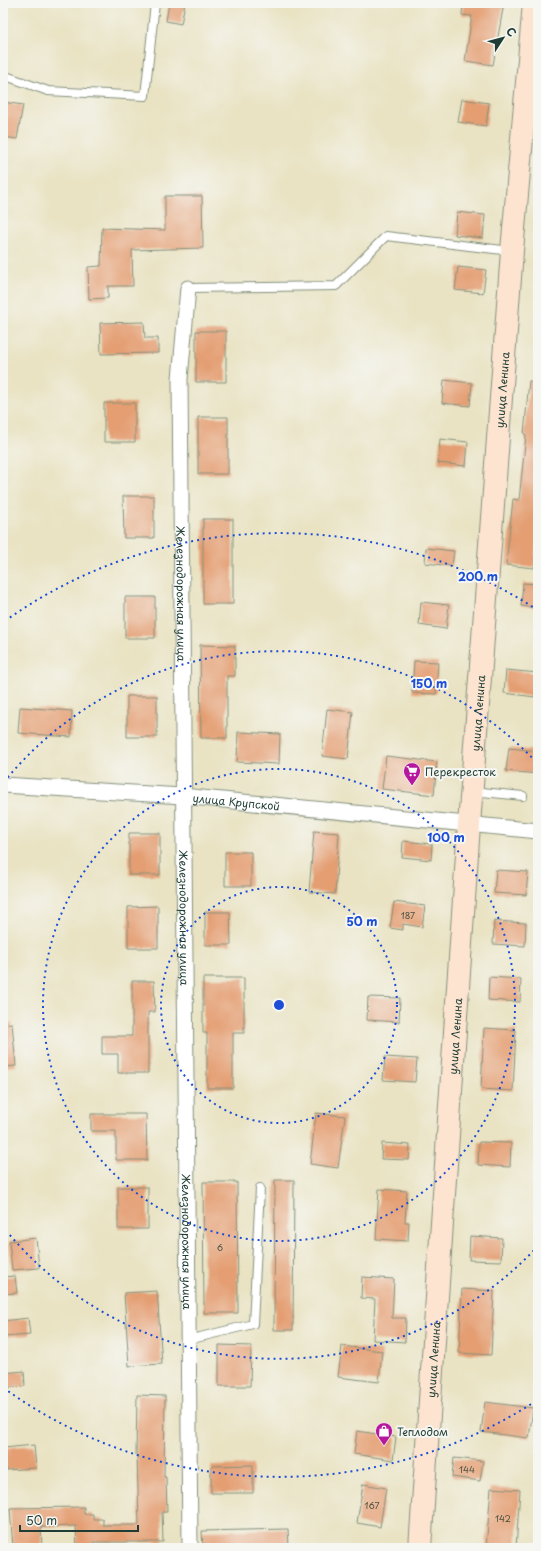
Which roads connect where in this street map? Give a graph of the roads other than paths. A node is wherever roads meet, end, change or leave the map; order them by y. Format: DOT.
graph roads {
  1 [pos="155,3"];
  2 [pos="534,3"];
  3 [pos="3,75"];
  4 [pos="512,251"];
  5 [pos="188,288"];
  6 [pos="3,785"];
  7 [pos="472,791"];
  8 [pos="182,796"];
  9 [pos="523,796"];
  10 [pos="470,825"];
  11 [pos="538,831"];
  12 [pos="260,1188"];
  13 [pos="188,1340"];
  14 [pos="421,1547"];
  15 [pos="190,1548"];
  1 -- 3 [label="lane"];
  2 -- 4 [label="main road, улица Ленина"];
  4 -- 5 [label="lane"];
  4 -- 7 [label="main road, улица Ленина"];
  5 -- 8 [label="street, Железнодорожная улица"];
  6 -- 8 [label="street, улица Крупской"];
  7 -- 9 [label="lane"];
  7 -- 10 [label="main road, улица Ленина"];
  8 -- 10 [label="street, улица Крупской"];
  8 -- 13 [label="street, Железнодорожная улица"];
  10 -- 11 [label="street, улица Крупской"];
  10 -- 14 [label="main road, улица Ленина"];
  12 -- 13 [label="lane"];
  13 -- 15 [label="street, Железнодорожная улица"];
}
